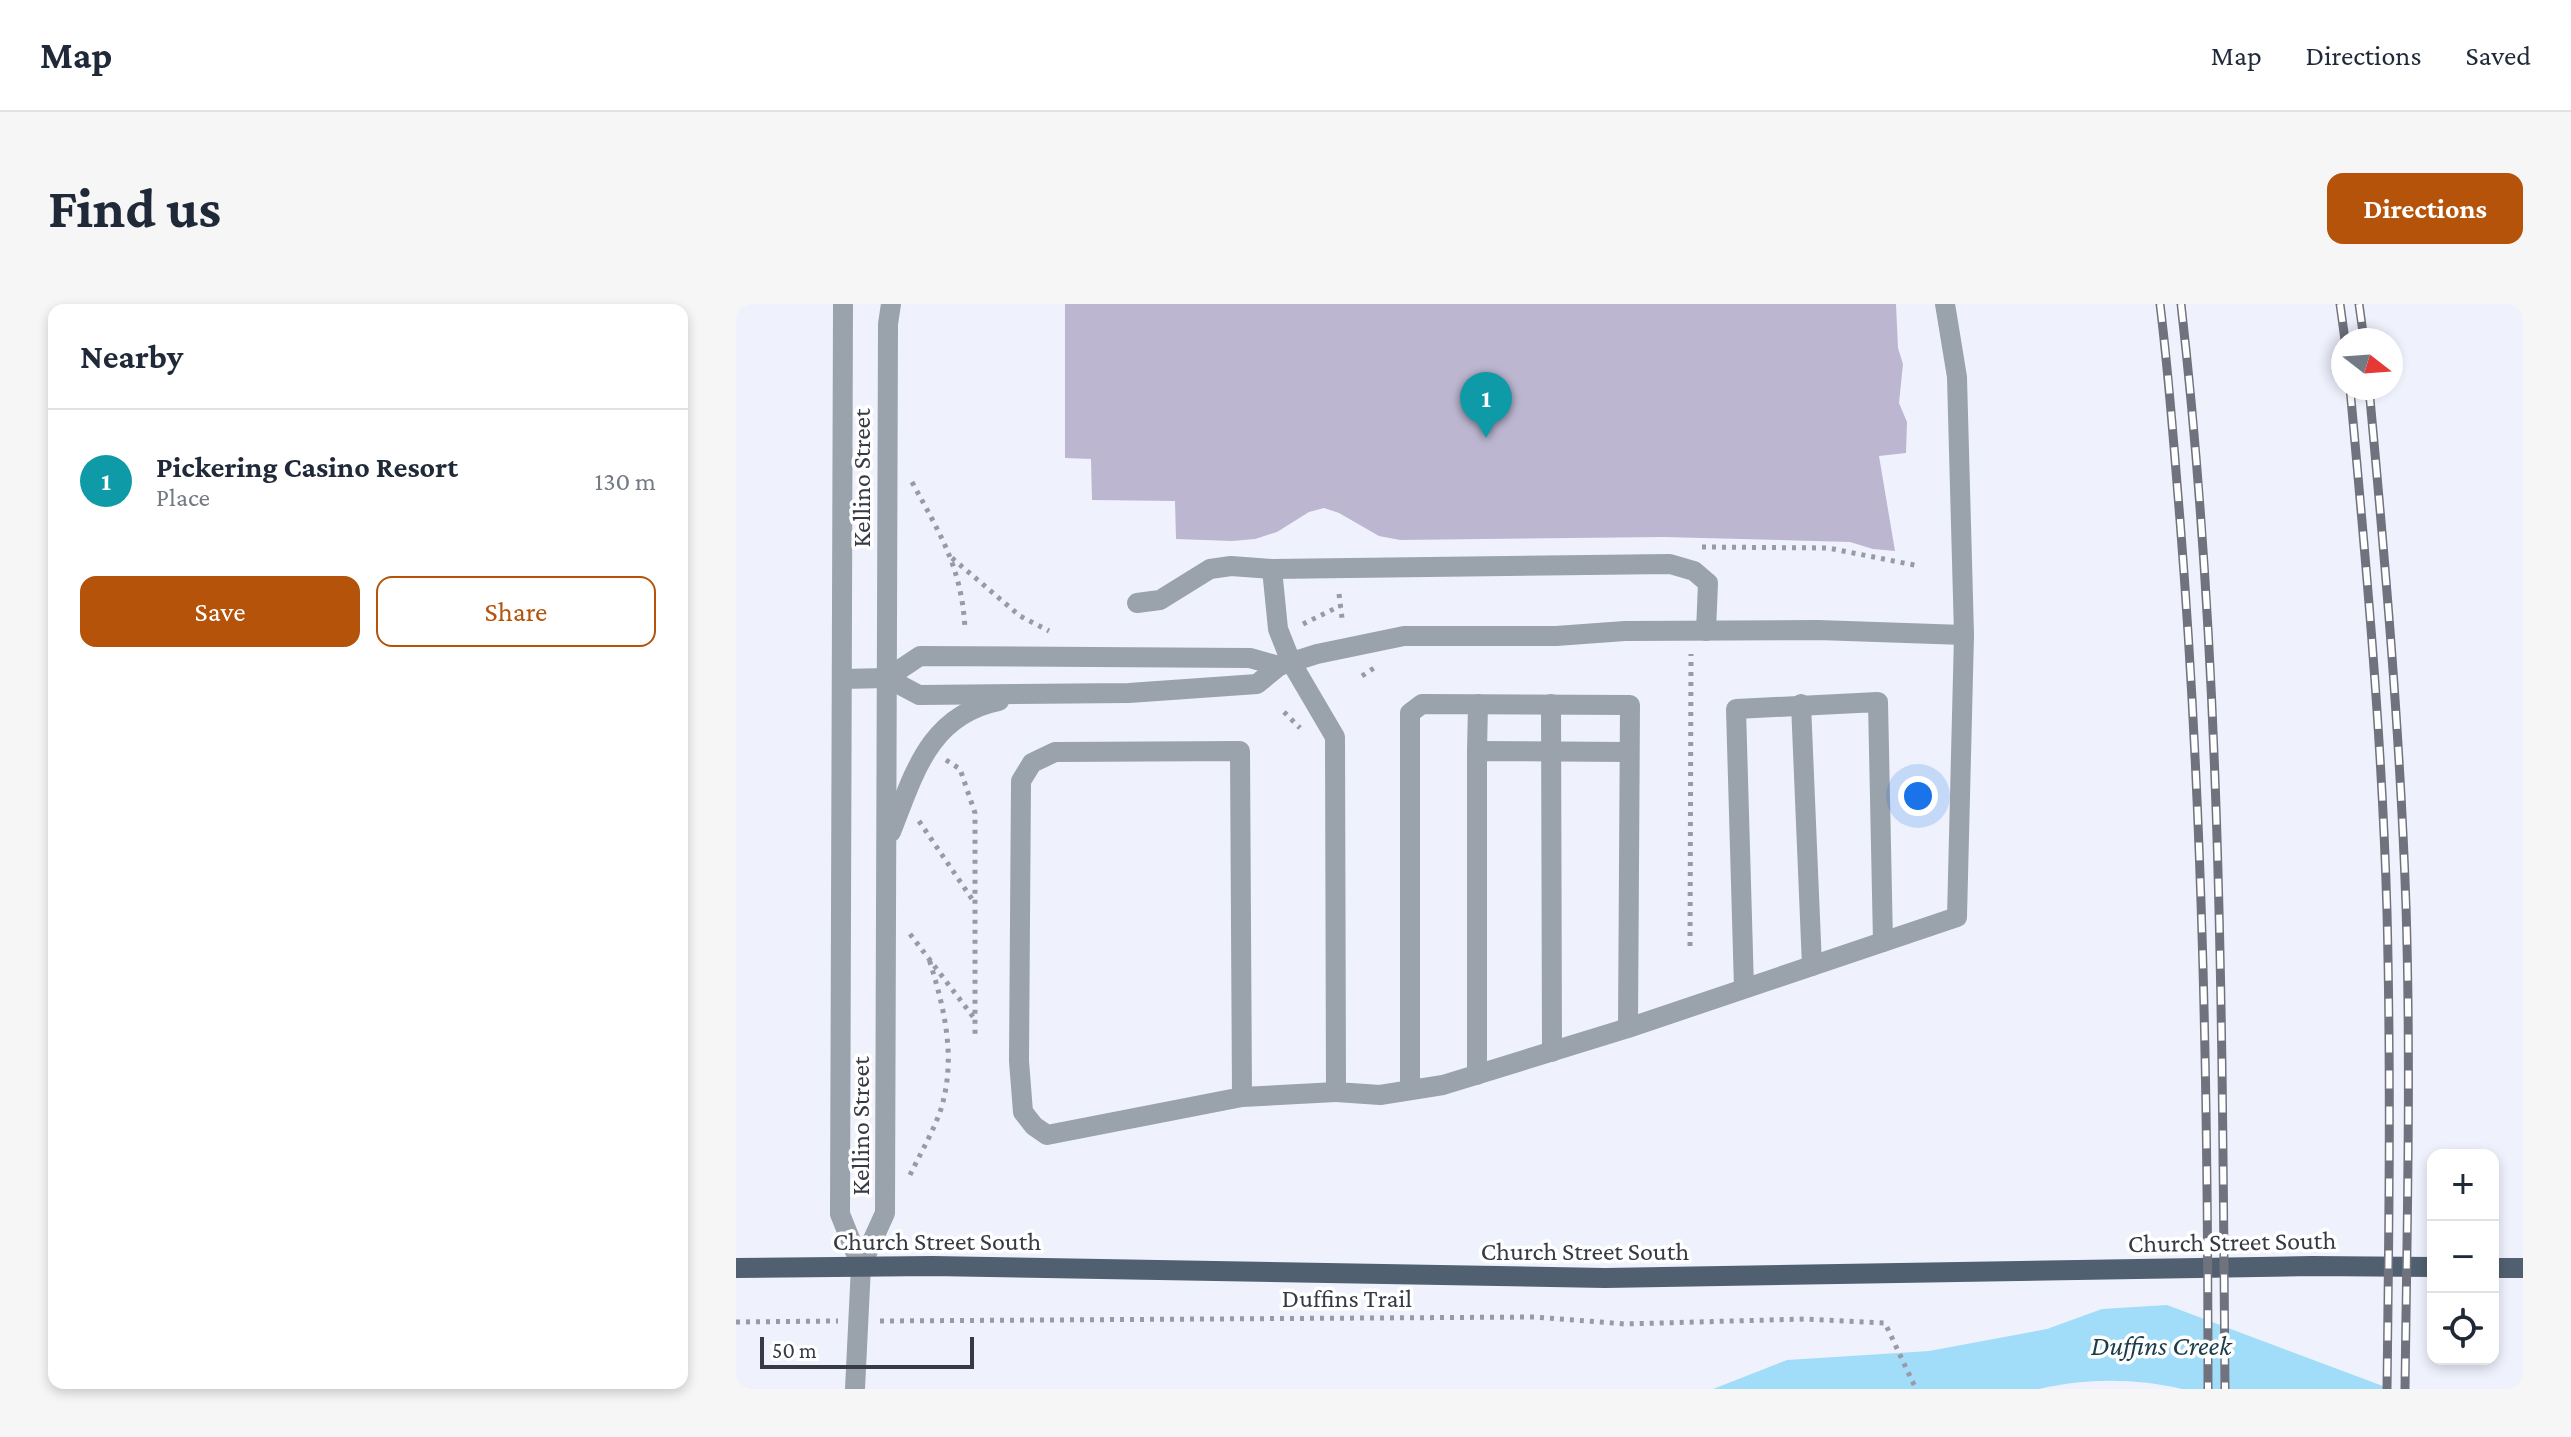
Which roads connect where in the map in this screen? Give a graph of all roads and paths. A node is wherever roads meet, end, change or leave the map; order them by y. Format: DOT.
graph roads {
  1 [pos="843,304"];
  2 [pos="891,304"];
  3 [pos="1945,304"];
  4 [pos="910,480"];
  5 [pos="952,558"];
  6 [pos="1272,569"];
  7 [pos="1339,594"];
  8 [pos="1137,603"];
  9 [pos="1340,606"];
  10 [pos="1342,618"];
  11 [pos="1303,624"];
  12 [pos="965,629"];
  13 [pos="1706,631"];
  14 [pos="1054,634"];
  15 [pos="1964,635"];
  16 [pos="1691,653"];
  17 [pos="1285,664"];
  18 [pos="887,678"];
  19 [pos="842,679"];
  20 [pos="1029,695"];
  21 [pos="1478,704"];
  22 [pos="1551,704"];
  23 [pos="1801,704"];
  24 [pos="1477,751"];
  25 [pos="1550,751"];
  26 [pos="1629,752"];
  27 [pos="945,759"];
  28 [pos="916,817"];
  29 [pos="887,843"];
  30 [pos="975,903"];
  31 [pos="902,923"];
  32 [pos="1883,942"];
  33 [pos="1690,946"];
  34 [pos="929,959"];
  35 [pos="1812,966"];
  36 [pos="1744,988"];
  37 [pos="975,1019"];
  38 [pos="1628,1028"];
  39 [pos="975,1037"];
  40 [pos="1552,1052"];
  41 [pos="1477,1075"];
  42 [pos="1410,1090"];
  43 [pos="1336,1092"];
  44 [pos="1242,1097"];
  45 [pos="905,1186"];
  46 [pos="861,1266"];
  47 [pos="2427,1267"];
  48 [pos="736,1268"];
  49 [pos="2499,1268"];
  50 [pos="2523,1268"];
  51 [pos="858,1321"];
  52 [pos="736,1322"];
  53 [pos="855,1389"];
  54 [pos="1916,1389"];
  1 -- 19 [label="street, Kellino Street"];
  2 -- 18 [label="street, Kellino Street"];
  3 -- 15 [label="street"];
  4 -- 5 [label="path"];
  5 -- 12 [label="path"];
  5 -- 14 [label="path"];
  6 -- 8 [label="street"];
  6 -- 13 [label="street"];
  6 -- 17 [label="street"];
  7 -- 9 [label="path"];
  9 -- 10 [label="path"];
  9 -- 11 [label="path"];
  13 -- 15 [label="street"];
  13 -- 17 [label="street"];
  15 -- 32 [label="street"];
  16 -- 33 [label="path"];
  17 -- 18 [label="street"];
  17 -- 20 [label="street"];
  17 -- 43 [label="street"];
  18 -- 19 [label="street"];
  18 -- 20 [label="street"];
  18 -- 29 [label="street, Kellino Street"];
  19 -- 46 [label="street, Kellino Street"];
  20 -- 29 [label="street"];
  21 -- 22 [label="street"];
  21 -- 24 [label="street"];
  21 -- 42 [label="street"];
  22 -- 25 [label="street"];
  22 -- 26 [label="street"];
  23 -- 32 [label="street"];
  23 -- 35 [label="street"];
  23 -- 36 [label="street"];
  24 -- 25 [label="street"];
  24 -- 41 [label="street"];
  25 -- 26 [label="street"];
  25 -- 40 [label="street"];
  26 -- 38 [label="street"];
  27 -- 30 [label="path"];
  28 -- 30 [label="path"];
  29 -- 46 [label="street, Kellino Street"];
  30 -- 37 [label="path"];
  31 -- 34 [label="path"];
  32 -- 35 [label="street"];
  34 -- 37 [label="path"];
  34 -- 45 [label="path"];
  35 -- 36 [label="street"];
  36 -- 38 [label="street"];
  37 -- 39 [label="path"];
  38 -- 40 [label="street"];
  40 -- 41 [label="street"];
  41 -- 42 [label="street"];
  42 -- 43 [label="street"];
  43 -- 44 [label="street"];
  44 -- 44 [label="street"];
  46 -- 47 [label="main road, Church Street South"];
  46 -- 48 [label="main road, Church Street South"];
  46 -- 51 [label="street"];
  49 -- 50 [label="main road"];
  51 -- 52 [label="path, Duffins Trail"];
  51 -- 53 [label="street"];
  51 -- 54 [label="path, Duffins Trail"];
}
